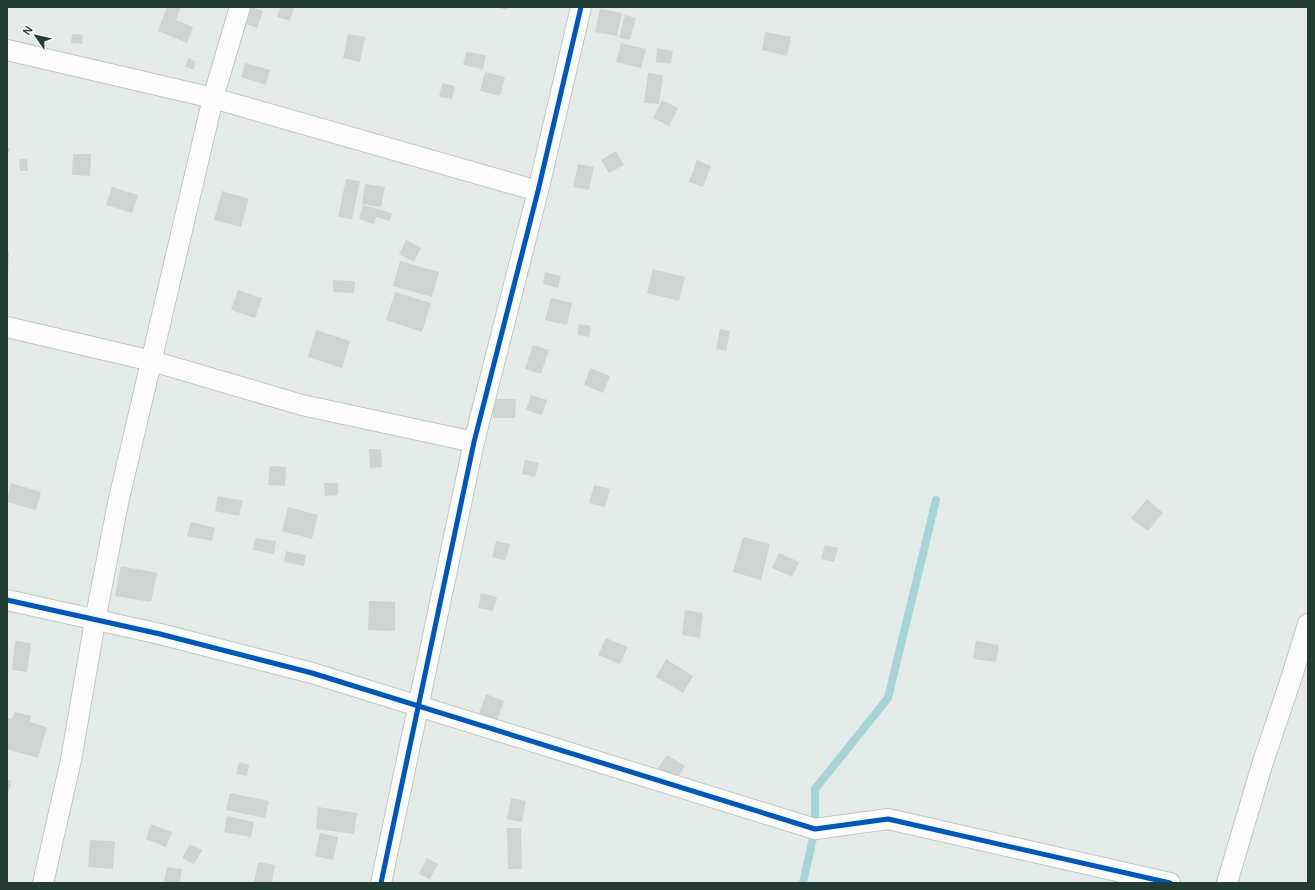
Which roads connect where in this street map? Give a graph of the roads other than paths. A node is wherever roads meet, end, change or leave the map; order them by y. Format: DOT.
graph roads {
  1 [pos="240,7"];
  2 [pos="581,7"];
  3 [pos="7,50"];
  4 [pos="213,98"];
  5 [pos="538,191"];
  6 [pos="7,327"];
  7 [pos="152,361"];
  8 [pos="474,442"];
  9 [pos="7,600"];
  10 [pos="95,621"];
  11 [pos="1308,624"];
  12 [pos="418,705"];
  13 [pos="43,883"];
  14 [pos="382,883"];
  15 [pos="1170,883"];
  16 [pos="1227,883"];
  1 -- 4 [label="street"];
  2 -- 5 [label="street"];
  3 -- 4 [label="street"];
  4 -- 5 [label="street"];
  4 -- 7 [label="street"];
  5 -- 8 [label="street"];
  6 -- 7 [label="street"];
  7 -- 8 [label="street"];
  7 -- 10 [label="street"];
  8 -- 12 [label="street"];
  9 -- 10 [label="street"];
  10 -- 12 [label="street"];
  10 -- 13 [label="street"];
  11 -- 16 [label="street"];
  12 -- 14 [label="street"];
  12 -- 15 [label="street"];
}
